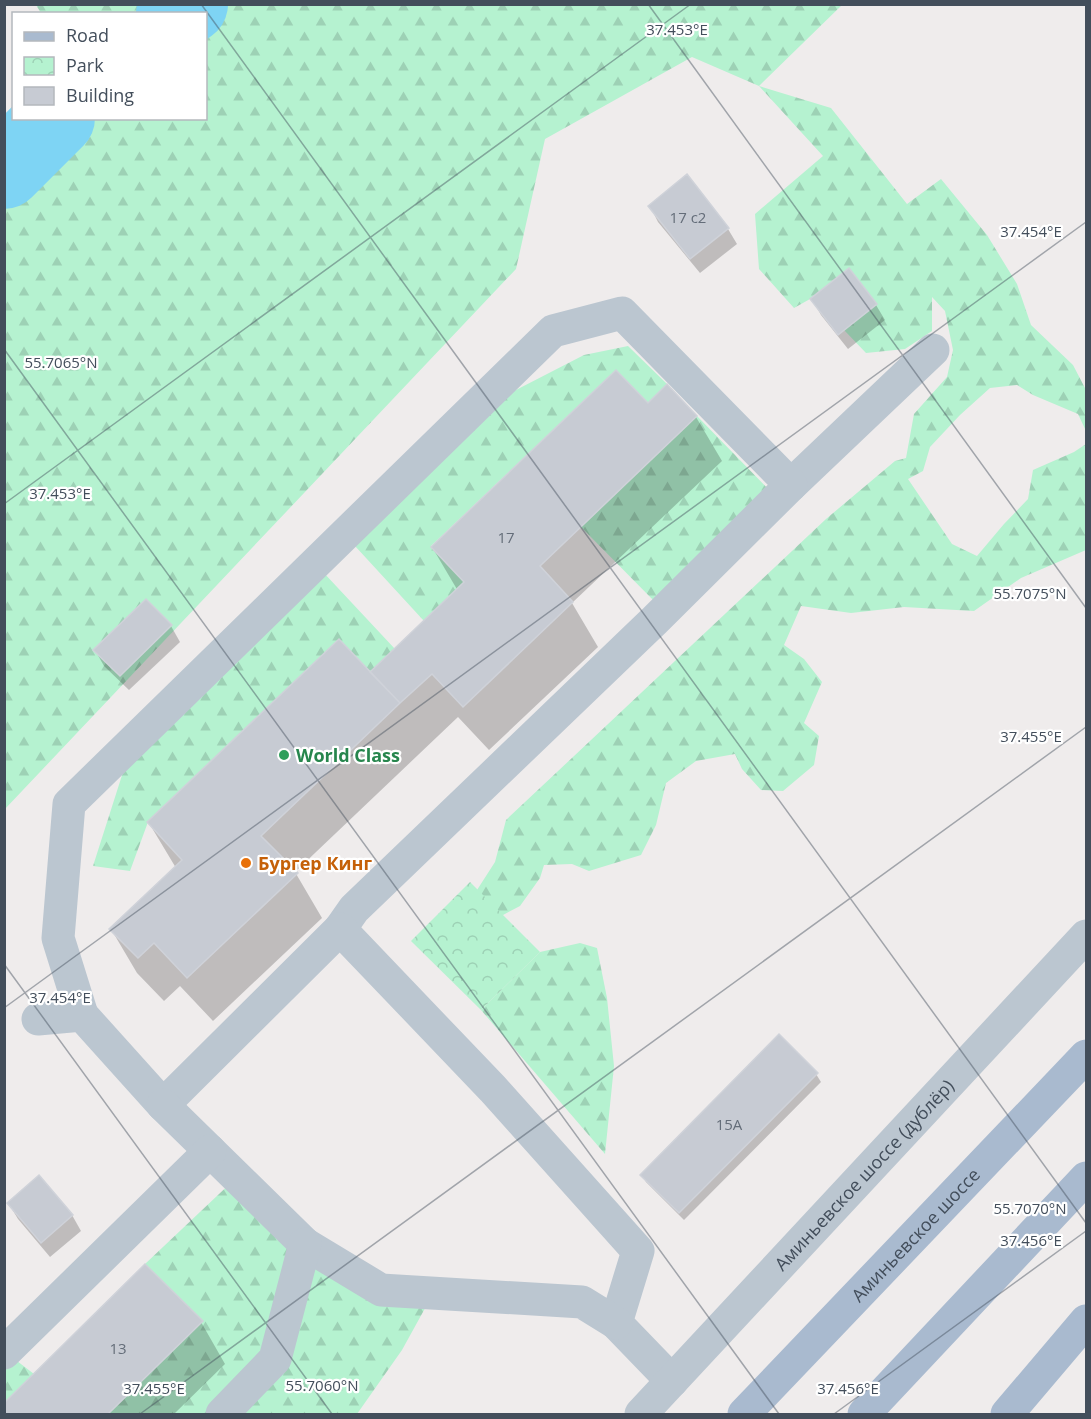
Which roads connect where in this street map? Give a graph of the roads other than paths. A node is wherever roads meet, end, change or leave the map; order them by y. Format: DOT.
graph roads {
  1 [pos="933,350"];
  2 [pos="791,484"];
  3 [pos="340,930"];
  4 [pos="1086,936"];
  5 [pos="82,1015"];
  6 [pos="38,1019"];
  7 [pos="1086,1056"];
  8 [pos="163,1105"];
  9 [pos="210,1151"];
  10 [pos="1086,1178"];
  11 [pos="305,1244"];
  12 [pos="1086,1321"];
  13 [pos="616,1323"];
  14 [pos="4,1353"];
  15 [pos="672,1381"];
  16 [pos="222,1414"];
  17 [pos="641,1414"];
  18 [pos="744,1414"];
  19 [pos="864,1414"];
  20 [pos="1007,1414"];
  1 -- 2 [label="street"];
  2 -- 3 [label="street"];
  2 -- 5 [label="street"];
  3 -- 8 [label="street"];
  3 -- 13 [label="street"];
  4 -- 15 [label="street, Аминьевское шоссе (дублёр)"];
  5 -- 6 [label="street"];
  5 -- 8 [label="street"];
  7 -- 18 [label="main road, Аминьевское шоссе"];
  8 -- 9 [label="street"];
  9 -- 11 [label="street"];
  9 -- 14 [label="street"];
  10 -- 19 [label="main road"];
  11 -- 13 [label="street"];
  11 -- 16 [label="street"];
  12 -- 20 [label="main road"];
  13 -- 15 [label="street"];
  15 -- 17 [label="street, Аминьевское шоссе (дублёр)"];
}
